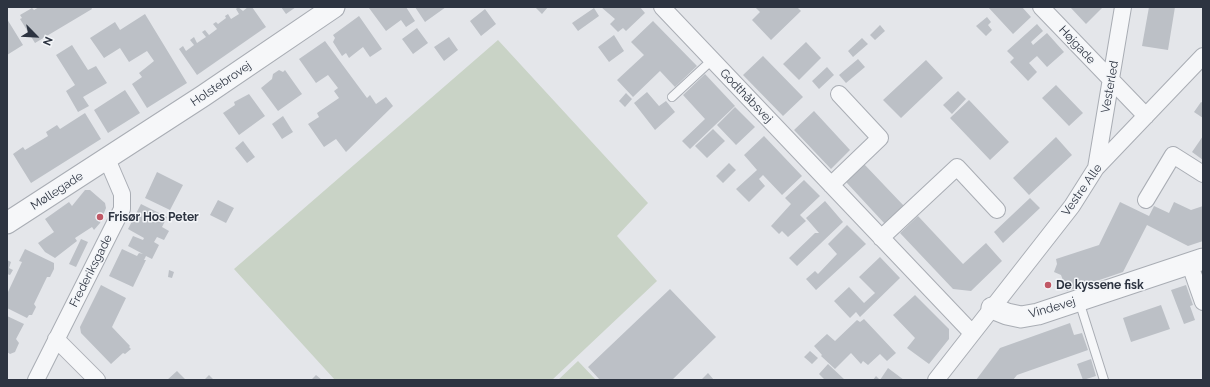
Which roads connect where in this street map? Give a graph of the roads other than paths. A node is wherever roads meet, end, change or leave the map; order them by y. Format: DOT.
graph roads {
  1 [pos="334,7"];
  2 [pos="662,7"];
  3 [pos="1041,7"];
  4 [pos="1123,7"];
  5 [pos="1203,56"];
  6 [pos="712,60"];
  7 [pos="1110,81"];
  8 [pos="839,94"];
  9 [pos="672,96"];
  10 [pos="1146,116"];
  11 [pos="107,159"];
  12 [pos="1096,168"];
  13 [pos="1203,174"];
  14 [pos="831,184"];
  15 [pos="1146,200"];
  16 [pos="997,210"];
  17 [pos="7,223"];
  18 [pos="881,238"];
  19 [pos="1196,262"];
  20 [pos="1079,300"];
  21 [pos="1203,302"];
  22 [pos="992,308"];
  23 [pos="972,333"];
  24 [pos="56,339"];
  25 [pos="36,380"];
  26 [pos="97,380"];
  27 [pos="936,380"];
  28 [pos="1104,380"];
  1 -- 11 [label="street, Holstebrovej"];
  2 -- 6 [label="street, Godthåbsvej"];
  3 -- 7 [label="street, Højgade"];
  4 -- 7 [label="street, Vesterled"];
  5 -- 10 [label="street, Vestre Alle"];
  6 -- 9 [label="lane"];
  6 -- 14 [label="street, Godthåbsvej"];
  7 -- 10 [label="street, Højgade"];
  7 -- 12 [label="street, Vesterled"];
  8 -- 14 [label="street"];
  10 -- 12 [label="street, Vestre Alle"];
  11 -- 17 [label="street, Møllegade"];
  11 -- 24 [label="street, Frederiksgade"];
  12 -- 22 [label="street, Vestre Alle"];
  13 -- 15 [label="street"];
  14 -- 18 [label="street, Godthåbsvej"];
  16 -- 18 [label="street"];
  18 -- 23 [label="street, Godthåbsvej"];
  19 -- 20 [label="street, Vindevej"];
  19 -- 21 [label="street"];
  20 -- 22 [label="street, Vindevej"];
  20 -- 28 [label="lane"];
  22 -- 23 [label="street, Vestre Alle"];
  23 -- 27 [label="street, Vestre Alle"];
  24 -- 25 [label="street, Frederiksgade"];
  24 -- 26 [label="street"];
}
